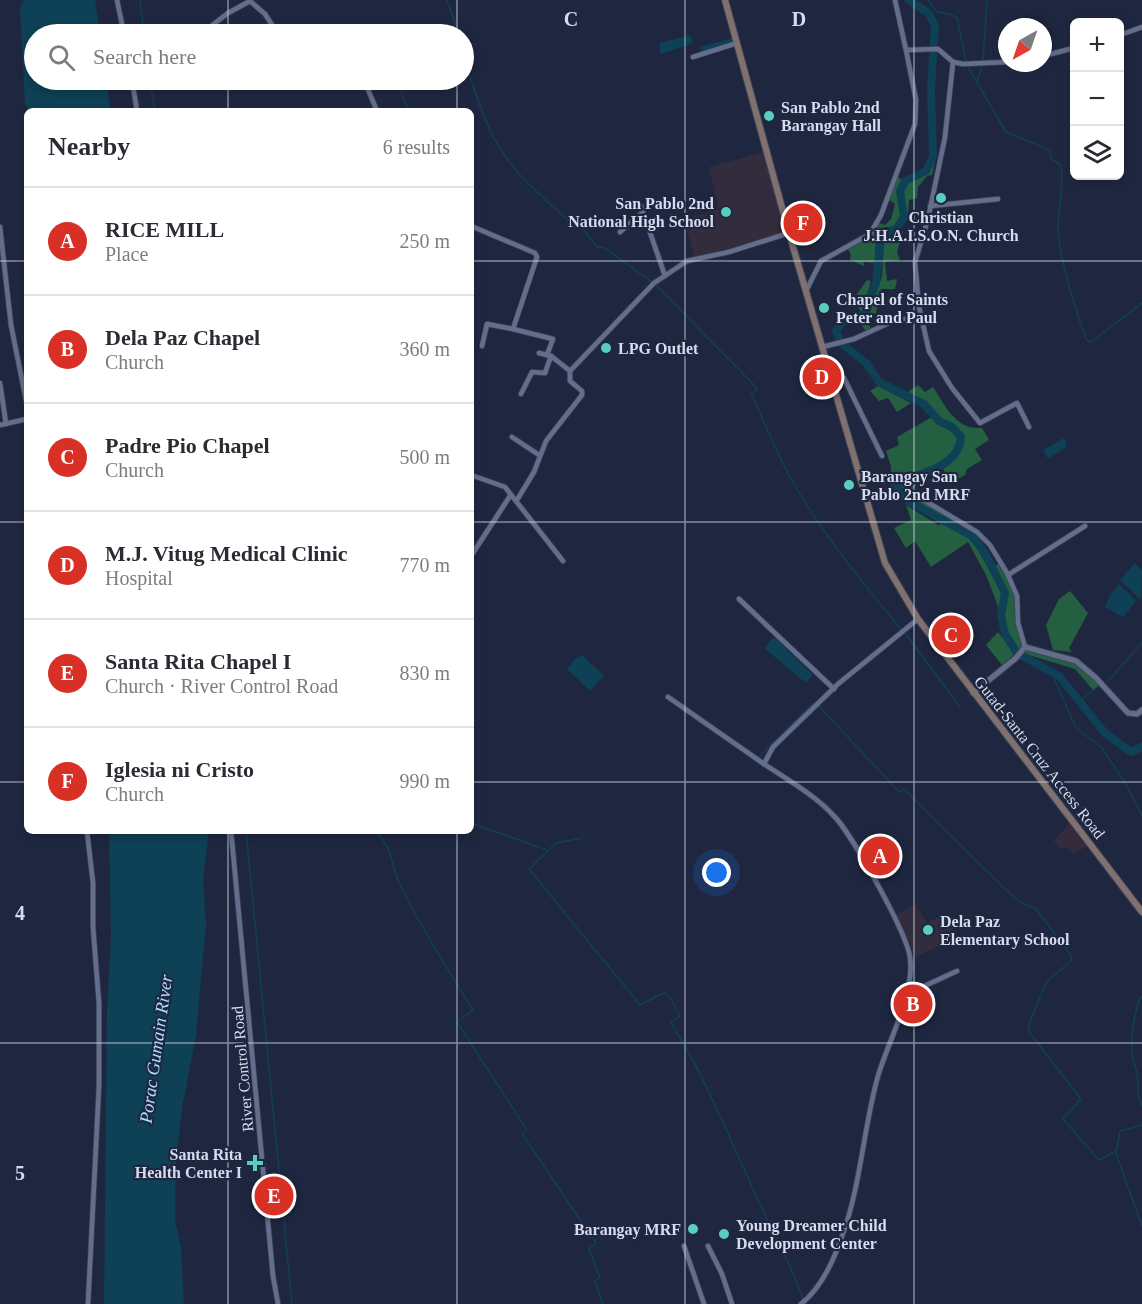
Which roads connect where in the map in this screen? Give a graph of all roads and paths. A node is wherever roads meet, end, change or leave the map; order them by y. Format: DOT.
graph roads {
  1 [pos="117,0"];
  2 [pos="725,0"];
  3 [pos="894,0"];
  4 [pos="122,24"];
  5 [pos="214,24"];
  6 [pos="272,24"];
  7 [pos="1141,30"];
  8 [pos="1124,34"];
  9 [pos="737,42"];
  10 [pos="1070,49"];
  11 [pos="906,50"];
  12 [pos="1052,54"];
  13 [pos="693,57"];
  14 [pos="953,62"];
  15 [pos="998,63"];
  16 [pos="134,90"];
  17 [pos="368,90"];
  18 [pos="137,108"];
  19 [pos="375,108"];
  20 [pos="998,199"];
  21 [pos="641,206"];
  22 [pos="930,206"];
  23 [pos="643,212"];
  24 [pos="0,227"];
  25 [pos="474,227"];
  26 [pos="620,232"];
  27 [pos="789,233"];
  28 [pos="664,276"];
  29 [pos="806,291"];
  30 [pos="921,316"];
  31 [pos="513,329"];
  32 [pos="482,346"];
  33 [pos="822,347"];
  34 [pos="539,353"];
  35 [pos="549,356"];
  36 [pos="570,372"];
  37 [pos="831,379"];
  38 [pos="0,383"];
  39 [pos="24,390"];
  40 [pos="521,394"];
  41 [pos="24,420"];
  42 [pos="6,424"];
  43 [pos="0,425"];
  44 [pos="1029,427"];
  45 [pos="512,437"];
  46 [pos="539,455"];
  47 [pos="882,456"];
  48 [pos="474,476"];
  49 [pos="510,496"];
  50 [pos="922,499"];
  51 [pos="517,500"];
  52 [pos="1085,526"];
  53 [pos="474,551"];
  54 [pos="563,561"];
  55 [pos="1008,575"];
  56 [pos="739,599"];
  57 [pos="918,619"];
  58 [pos="1023,650"];
  59 [pos="834,689"];
  60 [pos="973,693"];
  61 [pos="668,697"];
  62 [pos="1142,710"];
  63 [pos="764,764"];
  64 [pos="87,834"];
  65 [pos="231,834"];
  66 [pos="1142,912"];
  67 [pos="957,971"];
  68 [pos="905,995"];
  69 [pos="708,1245"];
  70 [pos="684,1246"];
  71 [pos="88,1304"];
  72 [pos="278,1304"];
  73 [pos="704,1304"];
  74 [pos="732,1304"];
  75 [pos="801,1304"];
  1 -- 4 [label="street"];
  2 -- 9 [label="main road, Gutad-Santa Cruz Access Road"];
  3 -- 11 [label="street"];
  5 -- 6 [label="street"];
  7 -- 8 [label="street"];
  9 -- 13 [label="street"];
  9 -- 27 [label="main road, Gutad-Santa Cruz Access Road"];
  10 -- 12 [label="street"];
  11 -- 14 [label="street"];
  11 -- 29 [label="street"];
  14 -- 15 [label="street"];
  14 -- 22 [label="street"];
  16 -- 18 [label="street"];
  17 -- 19 [label="street"];
  20 -- 22 [label="street"];
  21 -- 23 [label="street"];
  22 -- 30 [label="street"];
  23 -- 26 [label="street"];
  23 -- 28 [label="street"];
  24 -- 39 [label="street"];
  25 -- 31 [label="street"];
  27 -- 28 [label="street"];
  27 -- 29 [label="main road, Gutad-Santa Cruz Access Road"];
  28 -- 36 [label="street"];
  29 -- 33 [label="main road, Gutad-Santa Cruz Access Road"];
  30 -- 33 [label="street"];
  30 -- 44 [label="street"];
  31 -- 32 [label="street"];
  31 -- 35 [label="street"];
  33 -- 37 [label="main road, Gutad-Santa Cruz Access Road"];
  34 -- 35 [label="street"];
  35 -- 36 [label="street"];
  35 -- 40 [label="street"];
  36 -- 46 [label="street"];
  37 -- 47 [label="street"];
  37 -- 57 [label="main road, Gutad-Santa Cruz Access Road"];
  38 -- 42 [label="street"];
  41 -- 42 [label="street"];
  42 -- 43 [label="street"];
  45 -- 46 [label="street"];
  46 -- 51 [label="street"];
  48 -- 49 [label="street"];
  49 -- 51 [label="street"];
  49 -- 53 [label="street"];
  50 -- 55 [label="street"];
  51 -- 54 [label="street"];
  52 -- 55 [label="street"];
  55 -- 58 [label="street"];
  56 -- 59 [label="street"];
  57 -- 59 [label="street"];
  57 -- 60 [label="main road, Gutad-Santa Cruz Access Road"];
  58 -- 60 [label="street"];
  58 -- 62 [label="street"];
  59 -- 63 [label="street"];
  60 -- 66 [label="main road, Gutad-Santa Cruz Access Road"];
  61 -- 63 [label="street"];
  63 -- 68 [label="street"];
  64 -- 71 [label="street"];
  65 -- 72 [label="street, River Control Road"];
  67 -- 68 [label="street"];
  68 -- 75 [label="street"];
  69 -- 74 [label="street"];
  70 -- 73 [label="street"];
}
